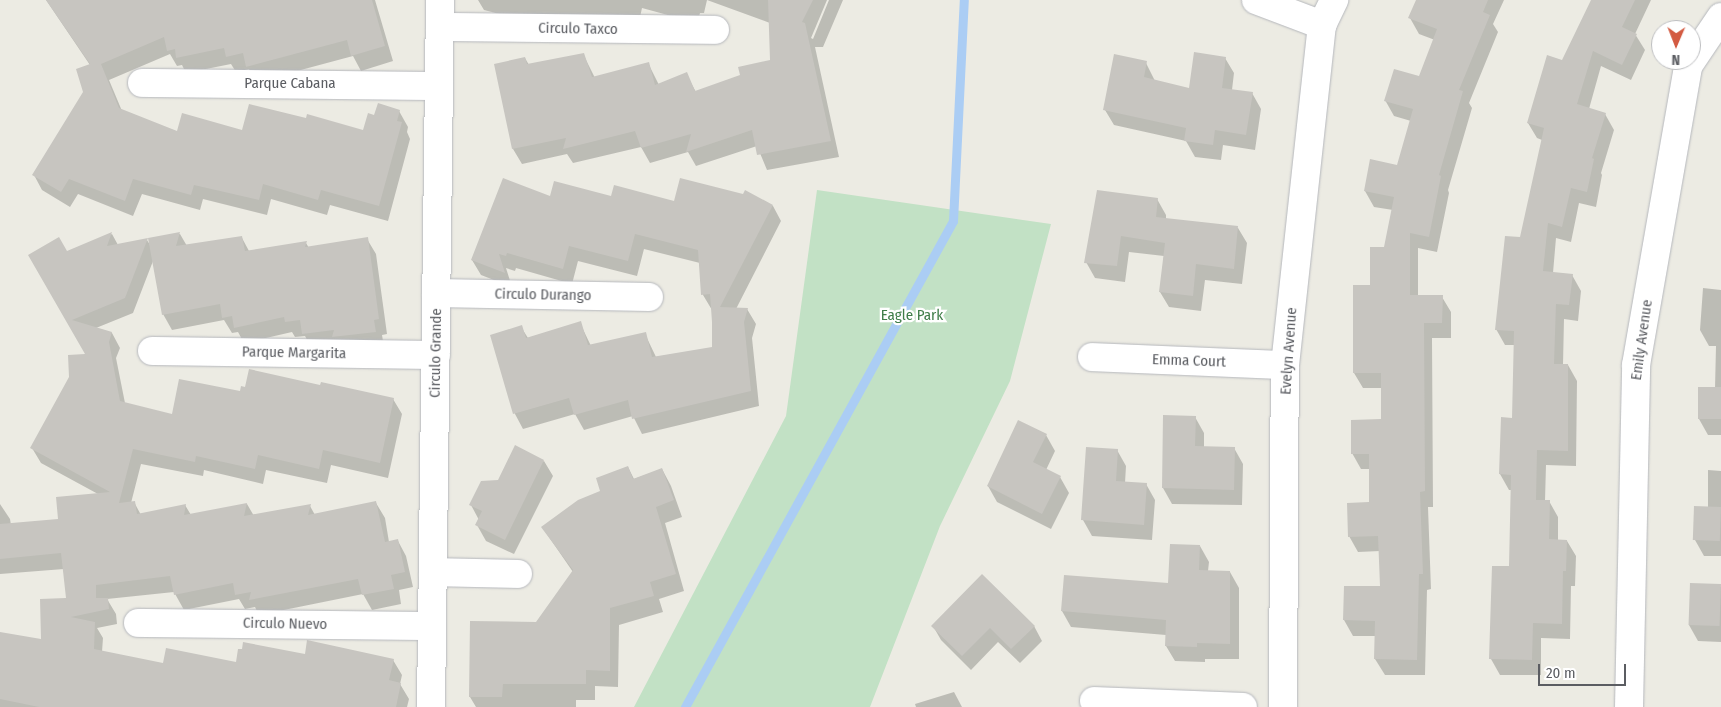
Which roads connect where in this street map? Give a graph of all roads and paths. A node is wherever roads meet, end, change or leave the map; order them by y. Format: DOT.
graph roads {
  1 [pos="440,0"];
  2 [pos="1256,0"];
  3 [pos="1334,0"];
  4 [pos="1721,17"];
  5 [pos="1322,25"];
  6 [pos="440,27"];
  7 [pos="715,30"];
  8 [pos="142,83"];
  9 [pos="439,86"];
  10 [pos="436,294"];
  11 [pos="649,297"];
  12 [pos="152,351"];
  13 [pos="436,355"];
  14 [pos="1092,357"];
  15 [pos="1285,365"];
  16 [pos="433,572"];
  17 [pos="518,574"];
  18 [pos="138,622"];
  19 [pos="432,626"];
  20 [pos="1094,701"];
  21 [pos="431,707"];
  22 [pos="1243,707"];
  23 [pos="1283,707"];
  24 [pos="1629,707"];
  1 -- 6 [label="street, Circulo Grande"];
  2 -- 5 [label="street"];
  3 -- 5 [label="street, Evelyn Avenue"];
  4 -- 24 [label="street, Emily Avenue"];
  5 -- 15 [label="street, Evelyn Avenue"];
  6 -- 7 [label="street, Circulo Taxco"];
  6 -- 9 [label="street, Circulo Grande"];
  8 -- 9 [label="street, Parque Cabana"];
  9 -- 10 [label="street, Circulo Grande"];
  10 -- 11 [label="street, Circulo Durango"];
  10 -- 13 [label="street, Circulo Grande"];
  12 -- 13 [label="street, Parque Margarita"];
  13 -- 16 [label="street, Circulo Grande"];
  14 -- 15 [label="street, Emma Court"];
  15 -- 23 [label="street, Evelyn Avenue"];
  16 -- 17 [label="street"];
  16 -- 19 [label="street, Circulo Grande"];
  18 -- 19 [label="street, Circulo Nuevo"];
  19 -- 21 [label="street, Circulo Grande"];
  20 -- 22 [label="street"];
}
